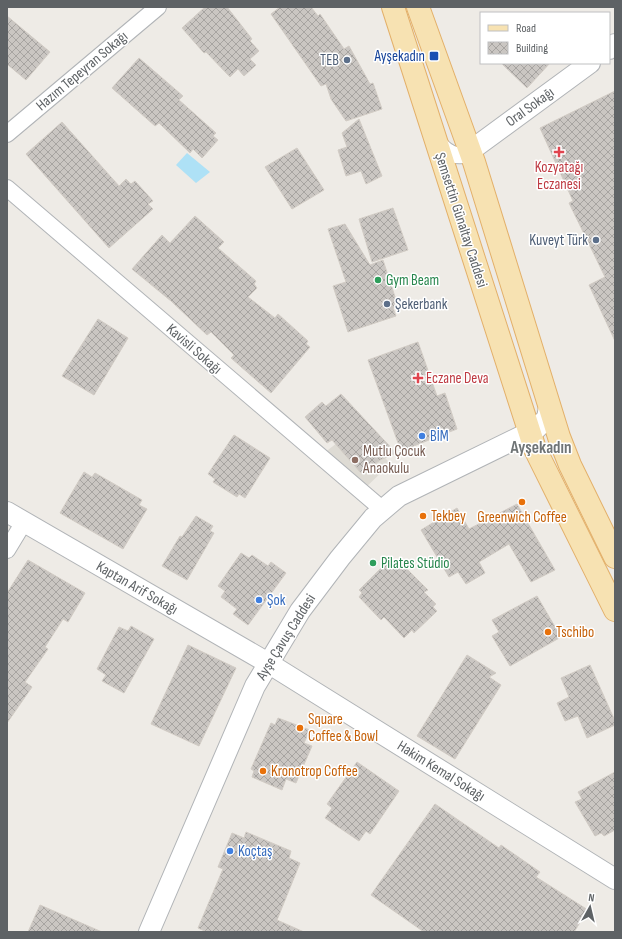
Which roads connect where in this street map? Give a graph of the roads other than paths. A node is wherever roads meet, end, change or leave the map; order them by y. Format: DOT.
graph roads {
  1 [pos="158,7"];
  2 [pos="393,7"];
  3 [pos="418,7"];
  4 [pos="589,64"];
  5 [pos="7,134"];
  6 [pos="435,137"];
  7 [pos="470,151"];
  8 [pos="7,188"];
  9 [pos="549,407"];
  10 [pos="529,433"];
  11 [pos="382,509"];
  12 [pos="7,512"];
  13 [pos="24,522"];
  14 [pos="7,550"];
  15 [pos="615,557"];
  16 [pos="615,610"];
  17 [pos="268,663"];
  18 [pos="615,879"];
  19 [pos="149,932"];
  1 -- 5 [label="street, Hazım Tepeyran Sokağı"];
  2 -- 6 [label="main road, Şemsettin Günaltay Caddesi"];
  3 -- 7 [label="main road, Şemsettin Günaltay Caddesi"];
  4 -- 7 [label="street, Oral Sokağı"];
  6 -- 7 [label="street"];
  6 -- 10 [label="main road, Şemsettin Günaltay Caddesi"];
  7 -- 9 [label="main road, Şemsettin Günaltay Caddesi"];
  8 -- 11 [label="street, Kavisli Sokağı"];
  9 -- 10 [label="street"];
  9 -- 15 [label="main road, Şemsettin Günaltay Caddesi"];
  10 -- 11 [label="street, Ayşe Çavuş Caddesi"];
  10 -- 16 [label="main road, Şemsettin Günaltay Caddesi"];
  11 -- 17 [label="street, Ayşe Çavuş Caddesi"];
  12 -- 13 [label="street, Kaptan Arif Sokağı"];
  13 -- 14 [label="street"];
  13 -- 17 [label="street, Kaptan Arif Sokağı"];
  17 -- 18 [label="street, Hakim Kemal Sokağı"];
  17 -- 19 [label="street, Ayşe Çavuş Caddesi"];
}
